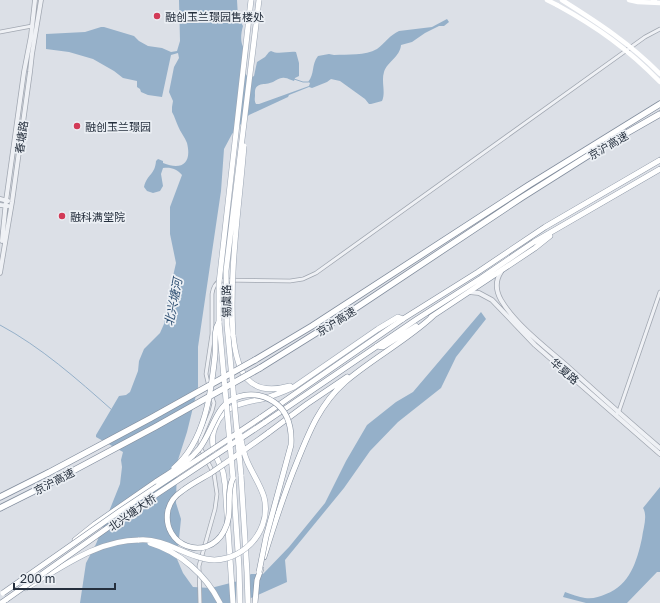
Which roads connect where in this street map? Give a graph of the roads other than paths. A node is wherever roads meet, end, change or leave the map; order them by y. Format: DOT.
graph roads {
  1 [pos="35,0"];
  2 [pos="41,0"];
  3 [pos="251,0"];
  4 [pos="259,0"];
  5 [pos="547,0"];
  6 [pos="562,0"];
  7 [pos="629,0"];
  8 [pos="660,3"];
  9 [pos="32,26"];
  10 [pos="660,30"];
  11 [pos="0,32"];
  12 [pos="33,37"];
  13 [pos="30,54"];
  14 [pos="660,74"];
  15 [pos="660,82"];
  16 [pos="660,104"];
  17 [pos="246,106"];
  18 [pos="660,114"];
  19 [pos="660,160"];
  20 [pos="660,169"];
  21 [pos="0,200"];
  22 [pos="6,201"];
  23 [pos="12,202"];
  24 [pos="0,205"];
  25 [pos="8,206"];
  26 [pos="560,227"];
  27 [pos="0,260"];
  28 [pos="502,270"];
  29 [pos="0,273"];
  30 [pos="469,292"];
  31 [pos="660,292"];
  32 [pos="433,316"];
  33 [pos="403,319"];
  34 [pos="219,322"];
  35 [pos="377,346"];
  36 [pos="379,357"];
  37 [pos="297,384"];
  38 [pos="617,413"];
  39 [pos="236,424"];
  40 [pos="660,448"];
  41 [pos="660,454"];
  42 [pos="233,478"];
  43 [pos="157,481"];
  44 [pos="0,497"];
  45 [pos="0,508"];
  46 [pos="139,540"];
  47 [pos="259,572"];
  48 [pos="2,594"];
  49 [pos="7,599"];
  50 [pos="1,603"];
  51 [pos="200,603"];
  52 [pos="220,603"];
  53 [pos="233,603"];
  54 [pos="240,603"];
  55 [pos="248,603"];
  56 [pos="255,603"];
  1 -- 9 [label="street, 春塘路"];
  2 -- 12 [label="street, 春塘路"];
  3 -- 34 [label="main road, 锡虞路, bridge"];
  4 -- 17 [label="main road, 锡虞路, bridge"];
  5 -- 15 [label="main road, bridge"];
  6 -- 14 [label="main road, bridge"];
  7 -- 8 [label="main road"];
  9 -- 11 [label="street"];
  9 -- 12 [label="street, 春塘路"];
  10 -- 51 [label="street"];
  12 -- 13 [label="street, 春塘路"];
  13 -- 22 [label="street, 春塘路"];
  13 -- 23 [label="street, 春塘路"];
  16 -- 44 [label="highway, 京沪高速, bridge"];
  17 -- 37 [label="main road, bridge"];
  17 -- 39 [label="main road, 锡虞路, bridge"];
  18 -- 45 [label="highway, 京沪高速, bridge"];
  19 -- 33 [label="main road"];
  20 -- 26 [label="main road"];
  21 -- 22 [label="street"];
  22 -- 23 [label="street"];
  22 -- 25 [label="street, 春塘路"];
  23 -- 25 [label="street, 春塘路"];
  24 -- 25 [label="street"];
  25 -- 27 [label="street, 春塘路"];
  25 -- 29 [label="street, 春塘路"];
  26 -- 28 [label="main road"];
  26 -- 35 [label="main road"];
  28 -- 30 [label="main road"];
  28 -- 38 [label="street, 华夏路"];
  30 -- 32 [label="main road"];
  30 -- 38 [label="street, 华夏路"];
  31 -- 38 [label="street"];
  32 -- 35 [label="main road"];
  32 -- 36 [label="main road"];
  33 -- 37 [label="main road"];
  33 -- 48 [label="main road, 北兴塘大桥, bridge"];
  34 -- 42 [label="main road, 锡虞路, bridge"];
  34 -- 43 [label="main road, bridge"];
  35 -- 49 [label="main road, 北兴塘大桥, bridge"];
  36 -- 42 [label="main road, bridge"];
  36 -- 47 [label="main road"];
  37 -- 53 [label="main road"];
  38 -- 40 [label="street, 华夏路"];
  38 -- 41 [label="street, 华夏路"];
  39 -- 46 [label="main road, bridge"];
  39 -- 55 [label="main road, 锡虞路, bridge"];
  42 -- 54 [label="main road, 锡虞路, bridge"];
  43 -- 47 [label="main road, bridge"];
  43 -- 48 [label="main road, bridge"];
  46 -- 49 [label="main road, bridge"];
  46 -- 52 [label="main road, bridge"];
  47 -- 56 [label="main road"];
  49 -- 50 [label="main road, 北兴塘大桥"];
}
